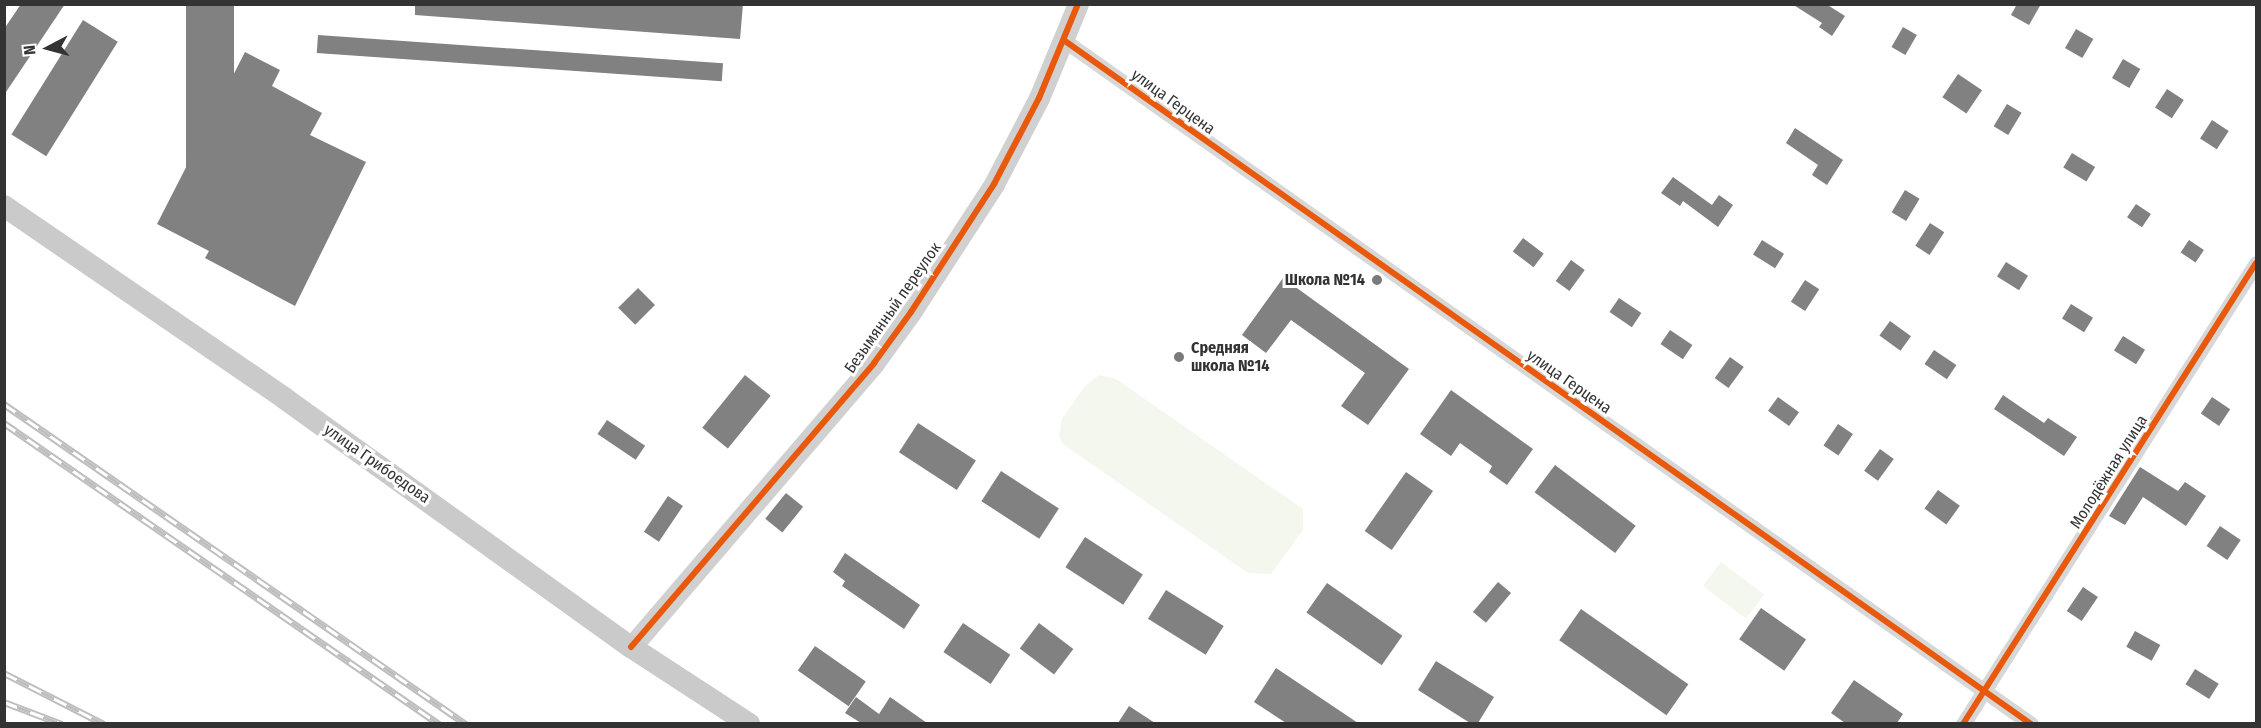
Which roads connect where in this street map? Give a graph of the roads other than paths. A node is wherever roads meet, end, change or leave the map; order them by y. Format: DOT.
graph roads {
  1 [pos="1078,4"];
  2 [pos="1065,41"];
  3 [pos="4,206"];
  4 [pos="2256,263"];
  5 [pos="631,647"];
  6 [pos="1986,693"];
  7 [pos="748,723"];
  8 [pos="1963,723"];
  9 [pos="2031,723"];
  1 -- 2 [label="street, Безымянный переулок"];
  2 -- 5 [label="street, Безымянный переулок"];
  2 -- 6 [label="street, улица Герцена"];
  3 -- 5 [label="main road, улица Грибоедова"];
  4 -- 6 [label="street, Молодёжная улица"];
  5 -- 7 [label="main road, улица Грибоедова"];
  6 -- 8 [label="street, Молодёжная улица"];
  6 -- 9 [label="street, улица Герцена"];
}
